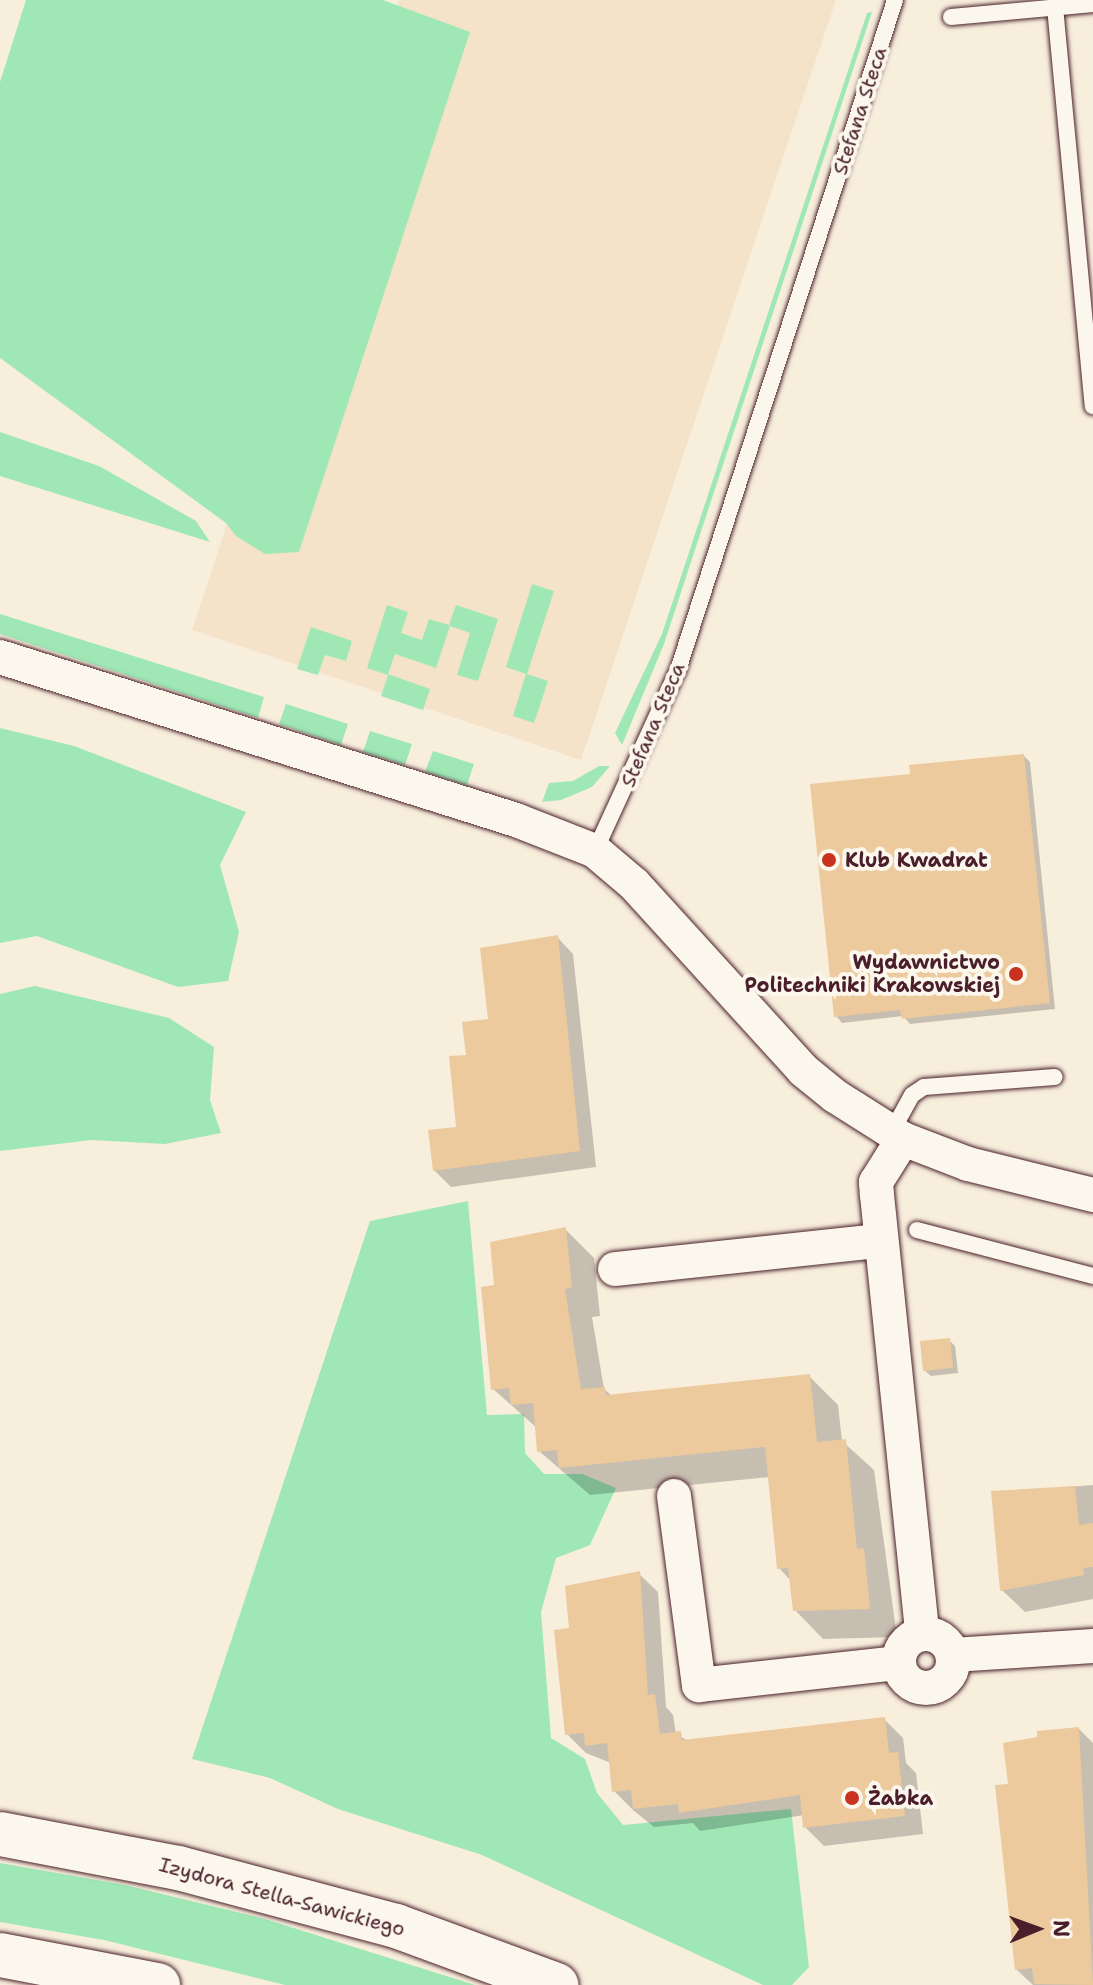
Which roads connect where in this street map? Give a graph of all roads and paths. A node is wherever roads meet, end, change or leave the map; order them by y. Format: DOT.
graph roads {
  1 [pos="895,0"];
  2 [pos="1093,4"];
  3 [pos="1055,7"];
  4 [pos="951,17"];
  5 [pos="1093,406"];
  6 [pos="0,657"];
  7 [pos="595,851"];
  8 [pos="1055,1077"];
  9 [pos="897,1136"];
  10 [pos="1093,1195"];
  11 [pos="917,1230"];
  12 [pos="879,1241"];
  13 [pos="615,1269"];
  14 [pos="1093,1276"];
  15 [pos="674,1496"];
  16 [pos="922,1634"];
  17 [pos="1093,1646"];
  18 [pos="953,1655"];
  19 [pos="899,1663"];
  20 [pos="0,1834"];
  21 [pos="0,1955"];
  22 [pos="158,1985"];
  23 [pos="556,1985"];
  1 -- 7 [label="lane, Stefana Steca"];
  2 -- 3 [label="lane"];
  3 -- 4 [label="lane"];
  3 -- 5 [label="lane"];
  6 -- 7 [label="street"];
  7 -- 9 [label="street"];
  8 -- 9 [label="lane"];
  9 -- 10 [label="street"];
  9 -- 12 [label="street"];
  11 -- 14 [label="lane"];
  12 -- 13 [label="street"];
  12 -- 16 [label="street"];
  15 -- 19 [label="street"];
  16 -- 18 [label="street"];
  16 -- 19 [label="street"];
  17 -- 18 [label="street"];
  18 -- 19 [label="street"];
  20 -- 23 [label="main road, Izydora Stella-Sawickiego"];
  21 -- 22 [label="main road"];
}
